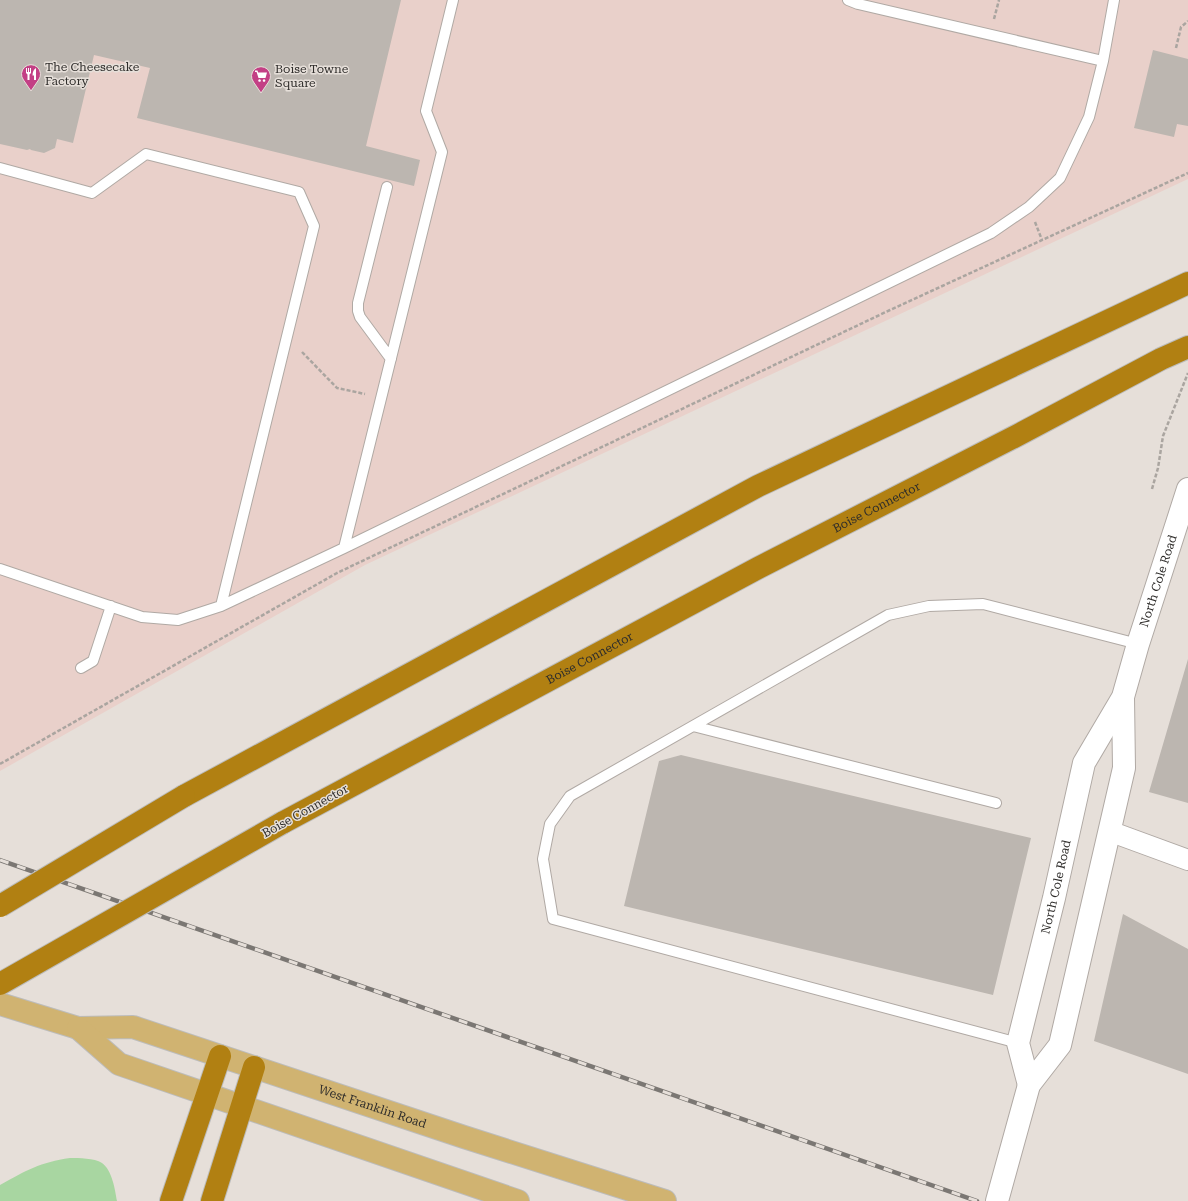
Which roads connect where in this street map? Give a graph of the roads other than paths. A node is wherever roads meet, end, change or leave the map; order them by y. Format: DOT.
graph roads {
  1 [pos="453,0"];
  2 [pos="848,0"];
  3 [pos="1114,0"];
  4 [pos="1103,61"];
  5 [pos="0,168"];
  6 [pos="387,187"];
  7 [pos="1188,283"];
  8 [pos="1188,347"];
  9 [pos="391,359"];
  10 [pos="1188,489"];
  11 [pos="344,548"];
  12 [pos="0,569"];
  13 [pos="111,606"];
  14 [pos="221,606"];
  15 [pos="1138,644"];
  16 [pos="81,668"];
  17 [pos="1123,696"];
  18 [pos="693,726"];
  19 [pos="996,803"];
  20 [pos="1109,831"];
  21 [pos="1188,860"];
  22 [pos="0,906"];
  23 [pos="0,984"];
  24 [pos="0,1004"];
  25 [pos="78,1028"];
  26 [pos="1018,1042"];
  27 [pos="220,1056"];
  28 [pos="254,1067"];
  29 [pos="1029,1085"];
  30 [pos="207,1094"];
  31 [pos="242,1106"];
  32 [pos="171,1201"];
  33 [pos="212,1201"];
  34 [pos="518,1201"];
  35 [pos="664,1201"];
  36 [pos="997,1201"];
  1 -- 9 [label="lane"];
  2 -- 4 [label="lane"];
  3 -- 4 [label="lane"];
  4 -- 11 [label="lane"];
  5 -- 14 [label="lane"];
  6 -- 9 [label="lane"];
  7 -- 22 [label="highway, bridge"];
  8 -- 23 [label="highway, Boise Connector, bridge"];
  9 -- 11 [label="lane"];
  10 -- 15 [label="main road, North Cole Road"];
  11 -- 14 [label="lane"];
  12 -- 13 [label="lane"];
  13 -- 14 [label="lane"];
  13 -- 16 [label="lane"];
  15 -- 17 [label="main road, North Cole Road"];
  15 -- 18 [label="lane"];
  17 -- 20 [label="main road, North Cole Road"];
  17 -- 26 [label="main road, North Cole Road"];
  18 -- 19 [label="lane"];
  18 -- 26 [label="lane"];
  20 -- 21 [label="street"];
  20 -- 29 [label="main road, North Cole Road"];
  24 -- 25 [label="main road, West Franklin Road"];
  25 -- 27 [label="main road, West Franklin Road"];
  25 -- 30 [label="main road, West Franklin Road"];
  26 -- 29 [label="main road, North Cole Road"];
  27 -- 28 [label="main road, West Franklin Road"];
  27 -- 30 [label="highway"];
  28 -- 31 [label="highway"];
  28 -- 35 [label="main road, West Franklin Road"];
  29 -- 36 [label="main road, North Cole Road"];
  30 -- 31 [label="main road, West Franklin Road"];
  30 -- 32 [label="highway"];
  31 -- 33 [label="highway"];
  31 -- 34 [label="main road, West Franklin Road"];
}
